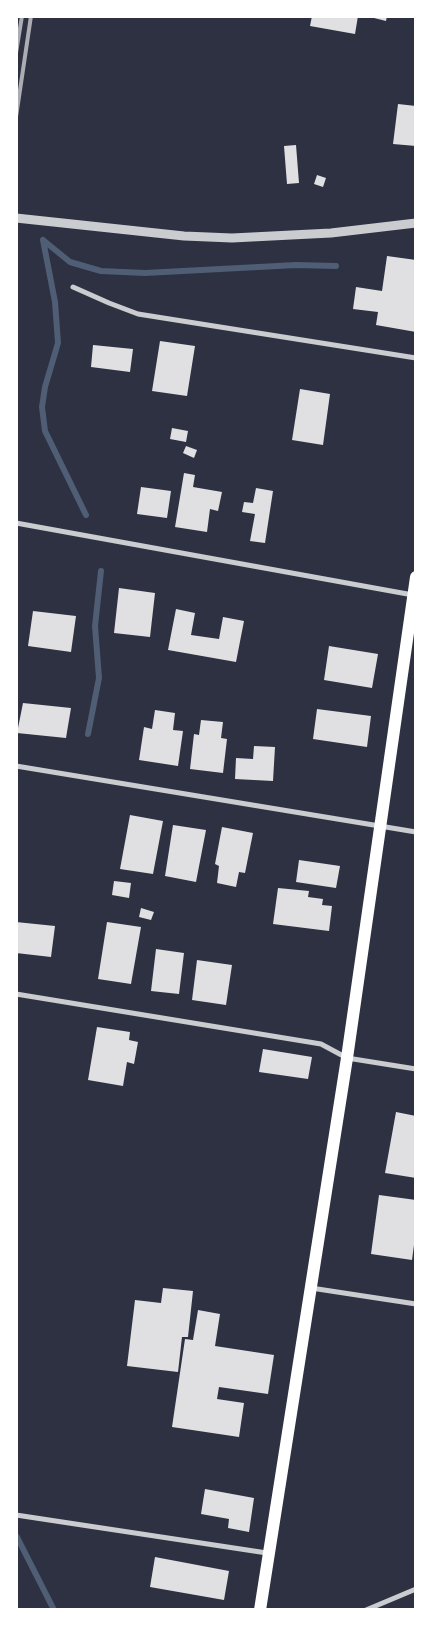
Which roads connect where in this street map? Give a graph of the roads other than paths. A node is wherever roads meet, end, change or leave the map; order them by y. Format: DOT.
graph roads {
  1 [pos="16,218"];
  2 [pos="416,223"];
  3 [pos="73,287"];
  4 [pos="416,358"];
  5 [pos="16,523"];
  6 [pos="416,577"];
  7 [pos="414,595"];
  8 [pos="16,766"];
  9 [pos="379,826"];
  10 [pos="416,832"];
  11 [pos="16,994"];
  12 [pos="346,1058"];
  13 [pos="416,1069"];
  14 [pos="310,1288"];
  15 [pos="416,1304"];
  16 [pos="16,1515"];
  17 [pos="268,1553"];
  18 [pos="416,1590"];
  19 [pos="260,1610"];
  20 [pos="366,1610"];
  1 -- 2 [label="street"];
  3 -- 4 [label="street"];
  5 -- 7 [label="street"];
  6 -- 7 [label="main road"];
  7 -- 9 [label="main road"];
  8 -- 9 [label="street"];
  9 -- 10 [label="street"];
  9 -- 12 [label="main road"];
  11 -- 12 [label="street"];
  12 -- 13 [label="street"];
  12 -- 14 [label="main road"];
  14 -- 15 [label="street"];
  14 -- 17 [label="main road"];
  16 -- 17 [label="street"];
  17 -- 19 [label="main road"];
  18 -- 20 [label="street"];
}
